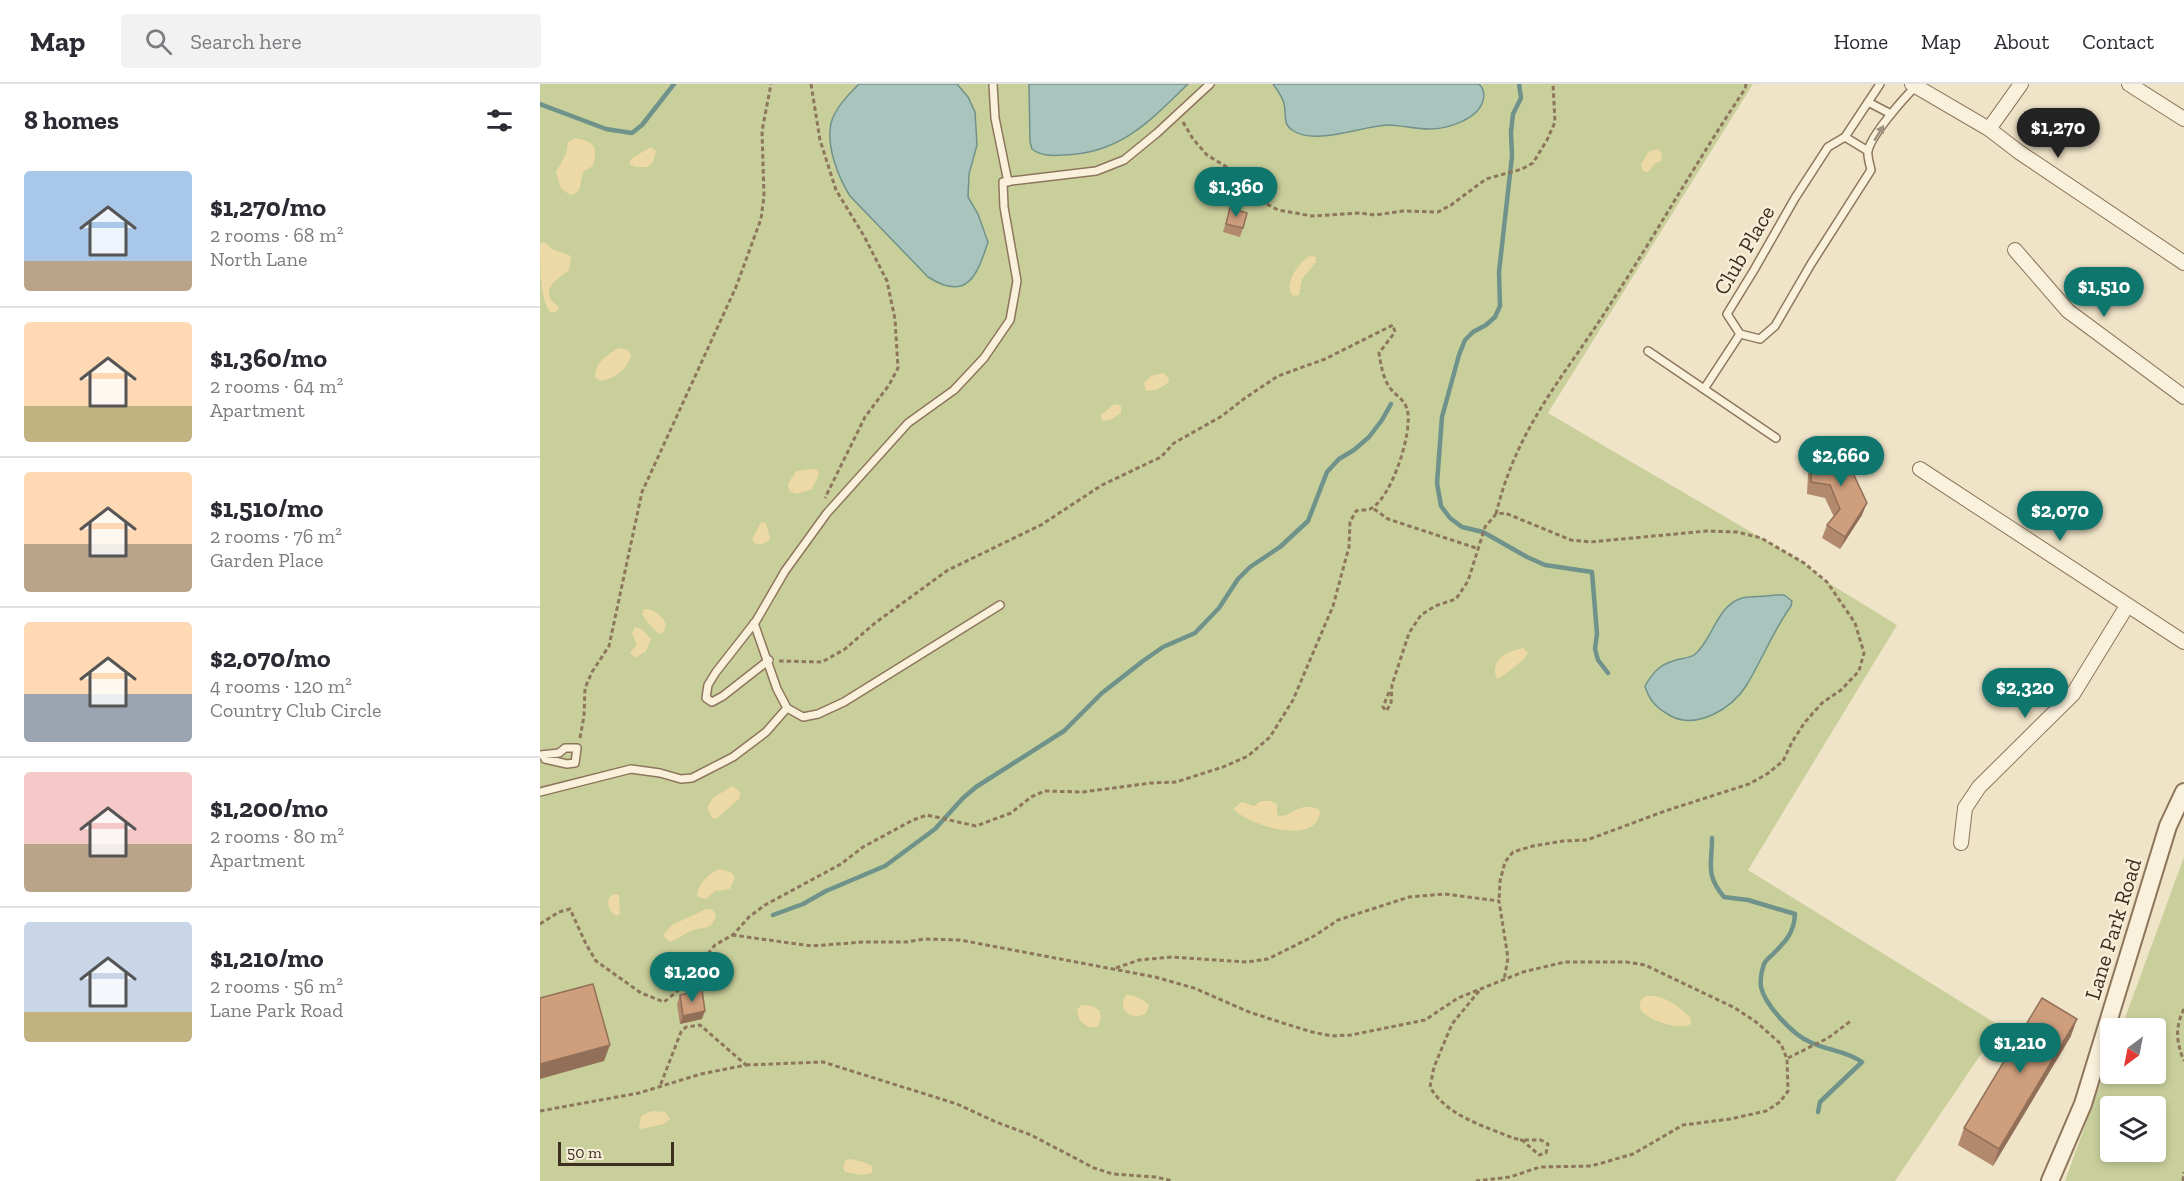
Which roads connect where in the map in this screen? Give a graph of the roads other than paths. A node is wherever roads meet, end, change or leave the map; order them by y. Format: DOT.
graph roads {
  1 [pos="993,84"];
  2 [pos="1210,84"];
  3 [pos="1880,84"];
  4 [pos="2020,84"];
  5 [pos="2129,84"];
  6 [pos="1914,85"];
  7 [pos="1868,102"];
  8 [pos="1890,114"];
  9 [pos="2184,119"];
  10 [pos="1989,129"];
  11 [pos="1845,137"];
  12 [pos="1868,151"];
  13 [pos="1008,182"];
  14 [pos="2015,250"];
  15 [pos="2184,263"];
  16 [pos="1740,334"];
  17 [pos="1648,351"];
  18 [pos="1704,388"];
  19 [pos="2184,397"];
  20 [pos="1776,438"];
  21 [pos="1920,469"];
  22 [pos="1000,605"];
  23 [pos="2127,606"];
  24 [pos="754,623"];
  25 [pos="2184,642"];
  26 [pos="768,660"];
  27 [pos="787,708"];
  28 [pos="542,757"];
  29 [pos="540,792"];
  30 [pos="2184,792"];
  31 [pos="1961,843"];
  32 [pos="2050,1181"];
  1 -- 13 [label="lane"];
  2 -- 13 [label="lane"];
  3 -- 7 [label="lane, Club Place"];
  4 -- 10 [label="street"];
  5 -- 9 [label="street"];
  6 -- 8 [label="lane"];
  6 -- 10 [label="street"];
  7 -- 8 [label="lane"];
  7 -- 11 [label="lane, Club Place"];
  12 -- 8 [label="lane, one-way"];
  10 -- 15 [label="street"];
  11 -- 12 [label="lane"];
  11 -- 16 [label="lane, Club Place"];
  12 -- 16 [label="lane"];
  13 -- 24 [label="lane"];
  14 -- 19 [label="street"];
  16 -- 18 [label="lane"];
  17 -- 18 [label="lane"];
  18 -- 20 [label="lane"];
  21 -- 23 [label="street"];
  22 -- 27 [label="lane"];
  23 -- 25 [label="street"];
  23 -- 31 [label="street"];
  24 -- 26 [label="lane"];
  24 -- 26 [label="lane"];
  26 -- 27 [label="lane"];
  27 -- 29 [label="lane"];
  28 -- 28 [label="lane"];
  30 -- 32 [label="street, Lane Park Road"];
}
